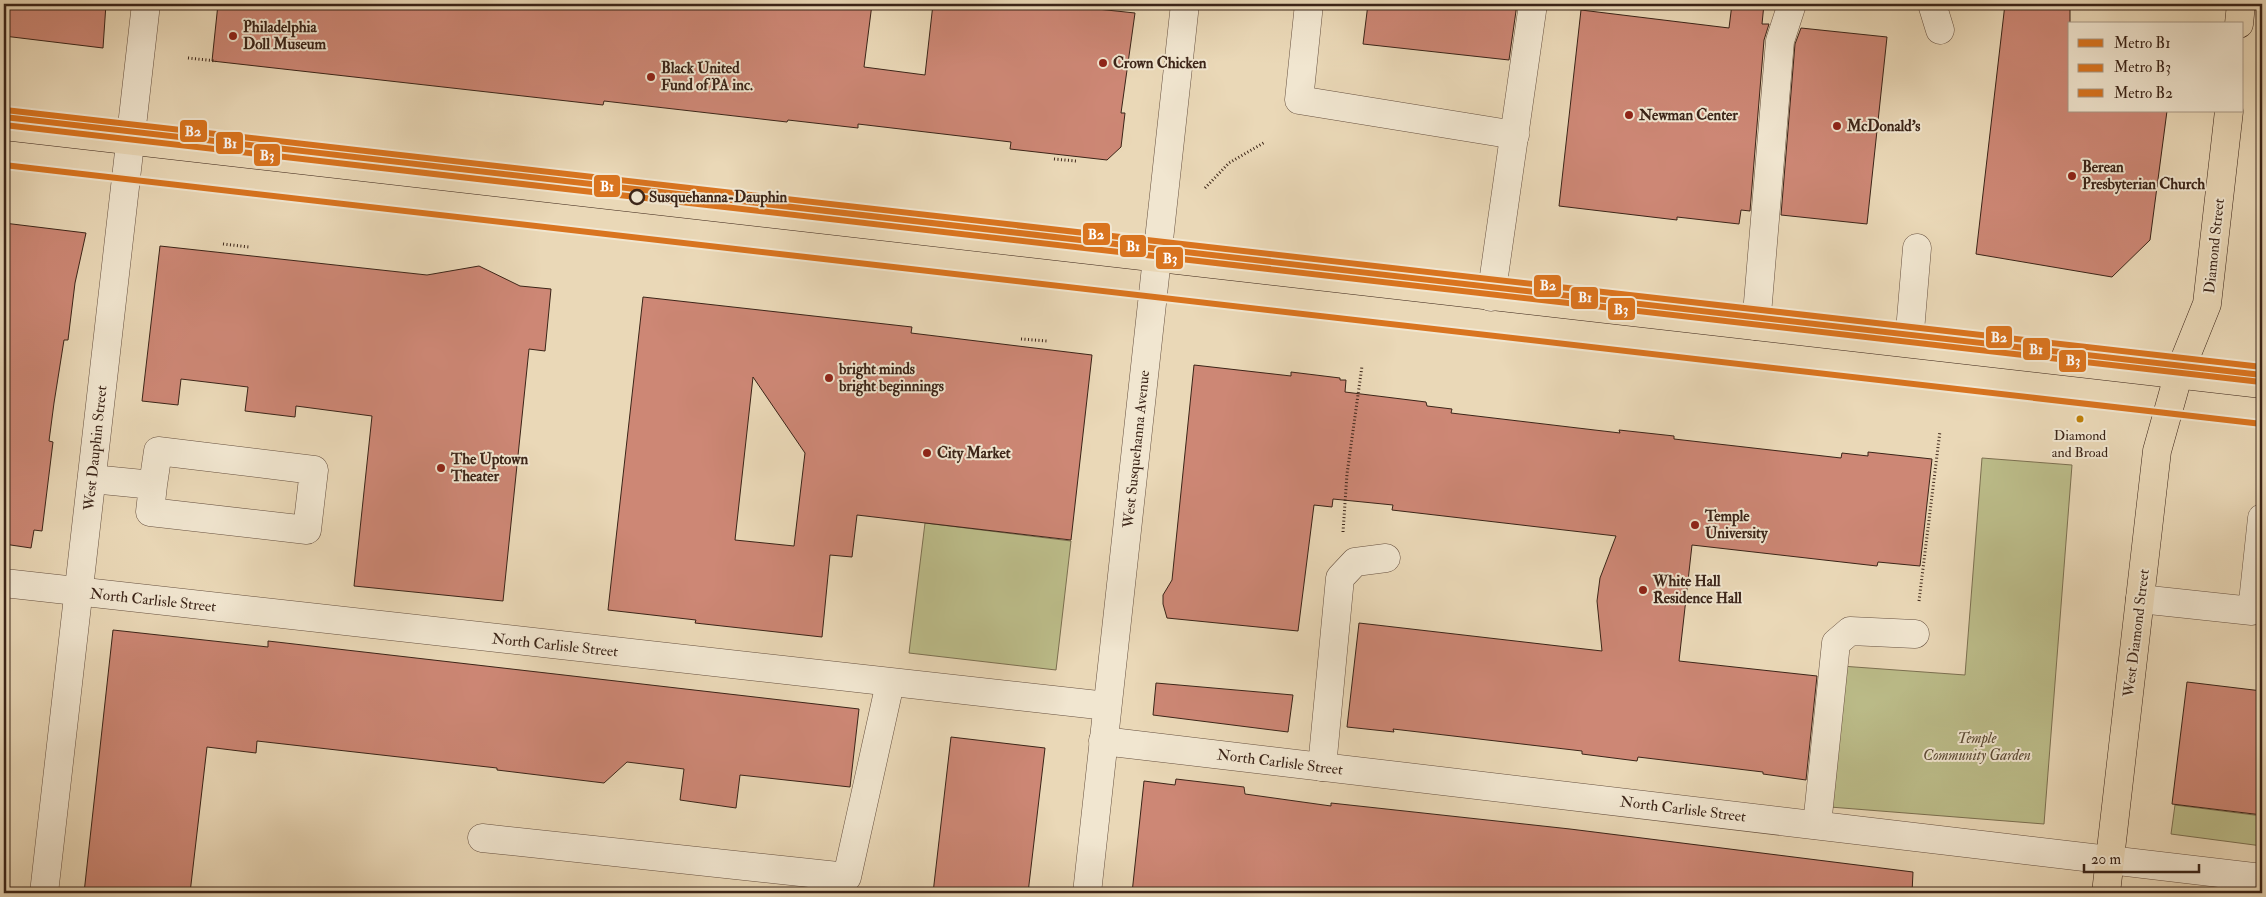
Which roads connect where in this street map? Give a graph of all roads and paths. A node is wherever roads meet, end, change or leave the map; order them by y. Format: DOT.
graph roads {
  1 [pos="146,4"];
  2 [pos="1185,4"];
  3 [pos="1309,4"];
  4 [pos="1533,4"];
  5 [pos="1792,4"];
  6 [pos="1932,4"];
  7 [pos="2241,4"];
  8 [pos="2239,22"];
  9 [pos="1940,30"];
  10 [pos="188,58"];
  11 [pos="216,61"];
  12 [pos="2229,112"];
  13 [pos="4,126"];
  14 [pos="1515,135"];
  15 [pos="130,141"];
  16 [pos="1265,142"];
  17 [pos="1054,159"];
  18 [pos="1076,161"];
  19 [pos="1205,188"];
  20 [pos="223,244"];
  21 [pos="249,247"];
  22 [pos="1917,248"];
  23 [pos="1156,259"];
  24 [pos="1491,297"];
  25 [pos="1756,326"];
  26 [pos="1021,339"];
  27 [pos="1047,341"];
  28 [pos="1908,343"];
  29 [pos="1362,366"];
  30 [pos="2178,376"];
  31 [pos="2262,384"];
  32 [pos="1940,431"];
  33 [pos="92,479"];
  34 [pos="153,485"];
  35 [pos="2262,518"];
  36 [pos="1386,558"];
  37 [pos="1347,570"];
  38 [pos="4,583"];
  39 [pos="78,592"];
  40 [pos="2140,599"];
  41 [pos="1915,634"];
  42 [pos="890,683"];
  43 [pos="1107,706"];
  44 [pos="1103,741"];
  45 [pos="1322,767"];
  46 [pos="1817,825"];
  47 [pos="482,838"];
  48 [pos="2110,861"];
  49 [pos="2262,878"];
  50 [pos="44,893"];
  51 [pos="1087,893"];
  52 [pos="2106,893"];
  1 -- 15 [label="street, West Dauphin Street"];
  2 -- 23 [label="street, West Susquehanna Avenue"];
  3 -- 14 [label="street"];
  4 -- 14 [label="street"];
  5 -- 25 [label="street"];
  6 -- 9 [label="street"];
  7 -- 8 [label="main road"];
  10 -- 11 [label="path"];
  12 -- 30 [label="main road, Diamond Street"];
  13 -- 15 [label="main road"];
  14 -- 24 [label="street"];
  15 -- 23 [label="main road"];
  15 -- 33 [label="street, West Dauphin Street"];
  16 -- 19 [label="path"];
  17 -- 18 [label="path"];
  20 -- 21 [label="path"];
  22 -- 28 [label="street"];
  23 -- 24 [label="main road"];
  23 -- 43 [label="street, West Susquehanna Avenue"];
  24 -- 25 [label="main road"];
  25 -- 28 [label="main road"];
  26 -- 27 [label="path"];
  28 -- 30 [label="main road"];
  29 -- 37 [label="path"];
  30 -- 31 [label="main road"];
  30 -- 40 [label="main road, West Diamond Street"];
  32 -- 41 [label="path"];
  33 -- 34 [label="street"];
  33 -- 39 [label="street, West Dauphin Street"];
  34 -- 34 [label="street"];
  35 -- 40 [label="street"];
  36 -- 37 [label="street"];
  37 -- 45 [label="street"];
  38 -- 39 [label="street, North Carlisle Street"];
  39 -- 42 [label="street, North Carlisle Street"];
  39 -- 50 [label="street, West Dauphin Street"];
  40 -- 48 [label="main road, West Diamond Street"];
  41 -- 46 [label="street"];
  42 -- 43 [label="street, North Carlisle Street"];
  42 -- 47 [label="street"];
  43 -- 44 [label="street, West Susquehanna Avenue"];
  44 -- 45 [label="street, North Carlisle Street"];
  44 -- 51 [label="street, West Susquehanna Avenue"];
  45 -- 46 [label="street, North Carlisle Street"];
  46 -- 48 [label="street, North Carlisle Street"];
  48 -- 49 [label="street, North Carlisle Street"];
  48 -- 52 [label="main road, West Diamond Street"];
}
